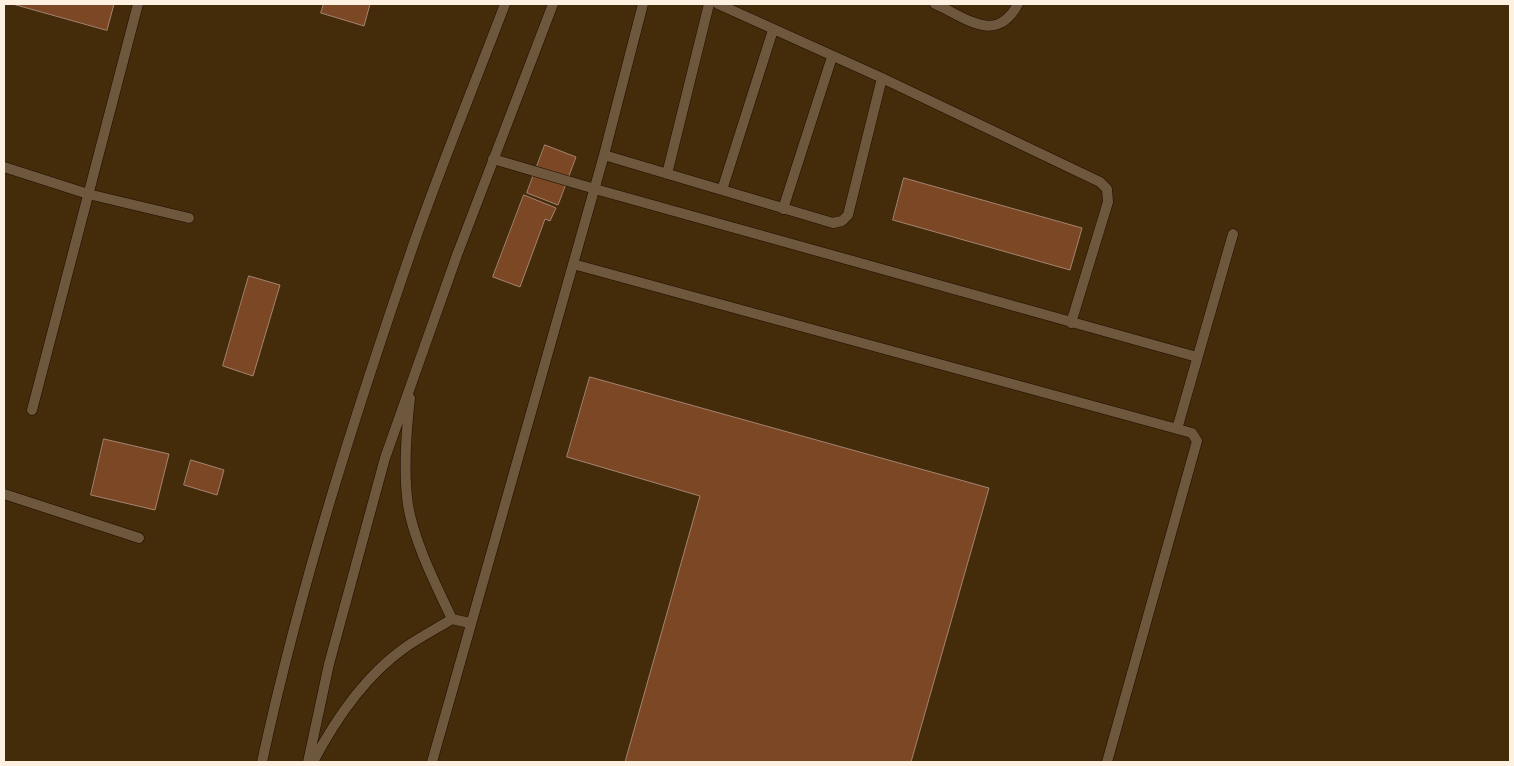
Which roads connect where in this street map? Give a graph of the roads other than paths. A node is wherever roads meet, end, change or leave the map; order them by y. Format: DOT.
graph roads {
  1 [pos="138,4"];
  2 [pos="506,4"];
  3 [pos="553,4"];
  4 [pos="643,4"];
  5 [pos="709,4"];
  6 [pos="718,4"];
  7 [pos="935,4"];
  8 [pos="1018,4"];
  9 [pos="773,30"];
  10 [pos="832,57"];
  11 [pos="882,78"];
  12 [pos="604,155"];
  13 [pos="493,159"];
  14 [pos="4,167"];
  15 [pos="667,174"];
  16 [pos="595,189"];
  17 [pos="722,190"];
  18 [pos="88,194"];
  19 [pos="784,209"];
  20 [pos="189,218"];
  21 [pos="1233,234"];
  22 [pos="573,264"];
  23 [pos="1071,323"];
  24 [pos="1197,357"];
  25 [pos="413,379"];
  26 [pos="32,410"];
  27 [pos="1177,429"];
  28 [pos="4,494"];
  29 [pos="139,538"];
  30 [pos="452,619"];
  31 [pos="470,623"];
  32 [pos="262,762"];
  33 [pos="308,762"];
  34 [pos="313,762"];
  35 [pos="432,762"];
  36 [pos="1107,762"];
  1 -- 18 [label="lane"];
  2 -- 32 [label="lane"];
  3 -- 13 [label="lane"];
  4 -- 12 [label="lane"];
  5 -- 15 [label="lane"];
  6 -- 9 [label="lane"];
  7 -- 8 [label="lane"];
  9 -- 10 [label="lane"];
  9 -- 17 [label="lane"];
  10 -- 11 [label="lane"];
  10 -- 19 [label="lane"];
  11 -- 19 [label="lane"];
  11 -- 23 [label="lane"];
  12 -- 15 [label="lane"];
  12 -- 16 [label="lane"];
  13 -- 16 [label="lane"];
  13 -- 25 [label="lane"];
  14 -- 18 [label="lane"];
  15 -- 17 [label="lane"];
  16 -- 22 [label="lane"];
  16 -- 23 [label="lane"];
  17 -- 19 [label="lane"];
  18 -- 20 [label="lane"];
  18 -- 26 [label="lane"];
  21 -- 24 [label="lane"];
  22 -- 27 [label="lane"];
  22 -- 31 [label="lane"];
  23 -- 24 [label="lane"];
  24 -- 27 [label="lane"];
  25 -- 30 [label="lane"];
  25 -- 33 [label="lane"];
  27 -- 36 [label="lane"];
  28 -- 29 [label="lane"];
  30 -- 31 [label="lane"];
  30 -- 34 [label="lane"];
  31 -- 35 [label="lane"];
}
